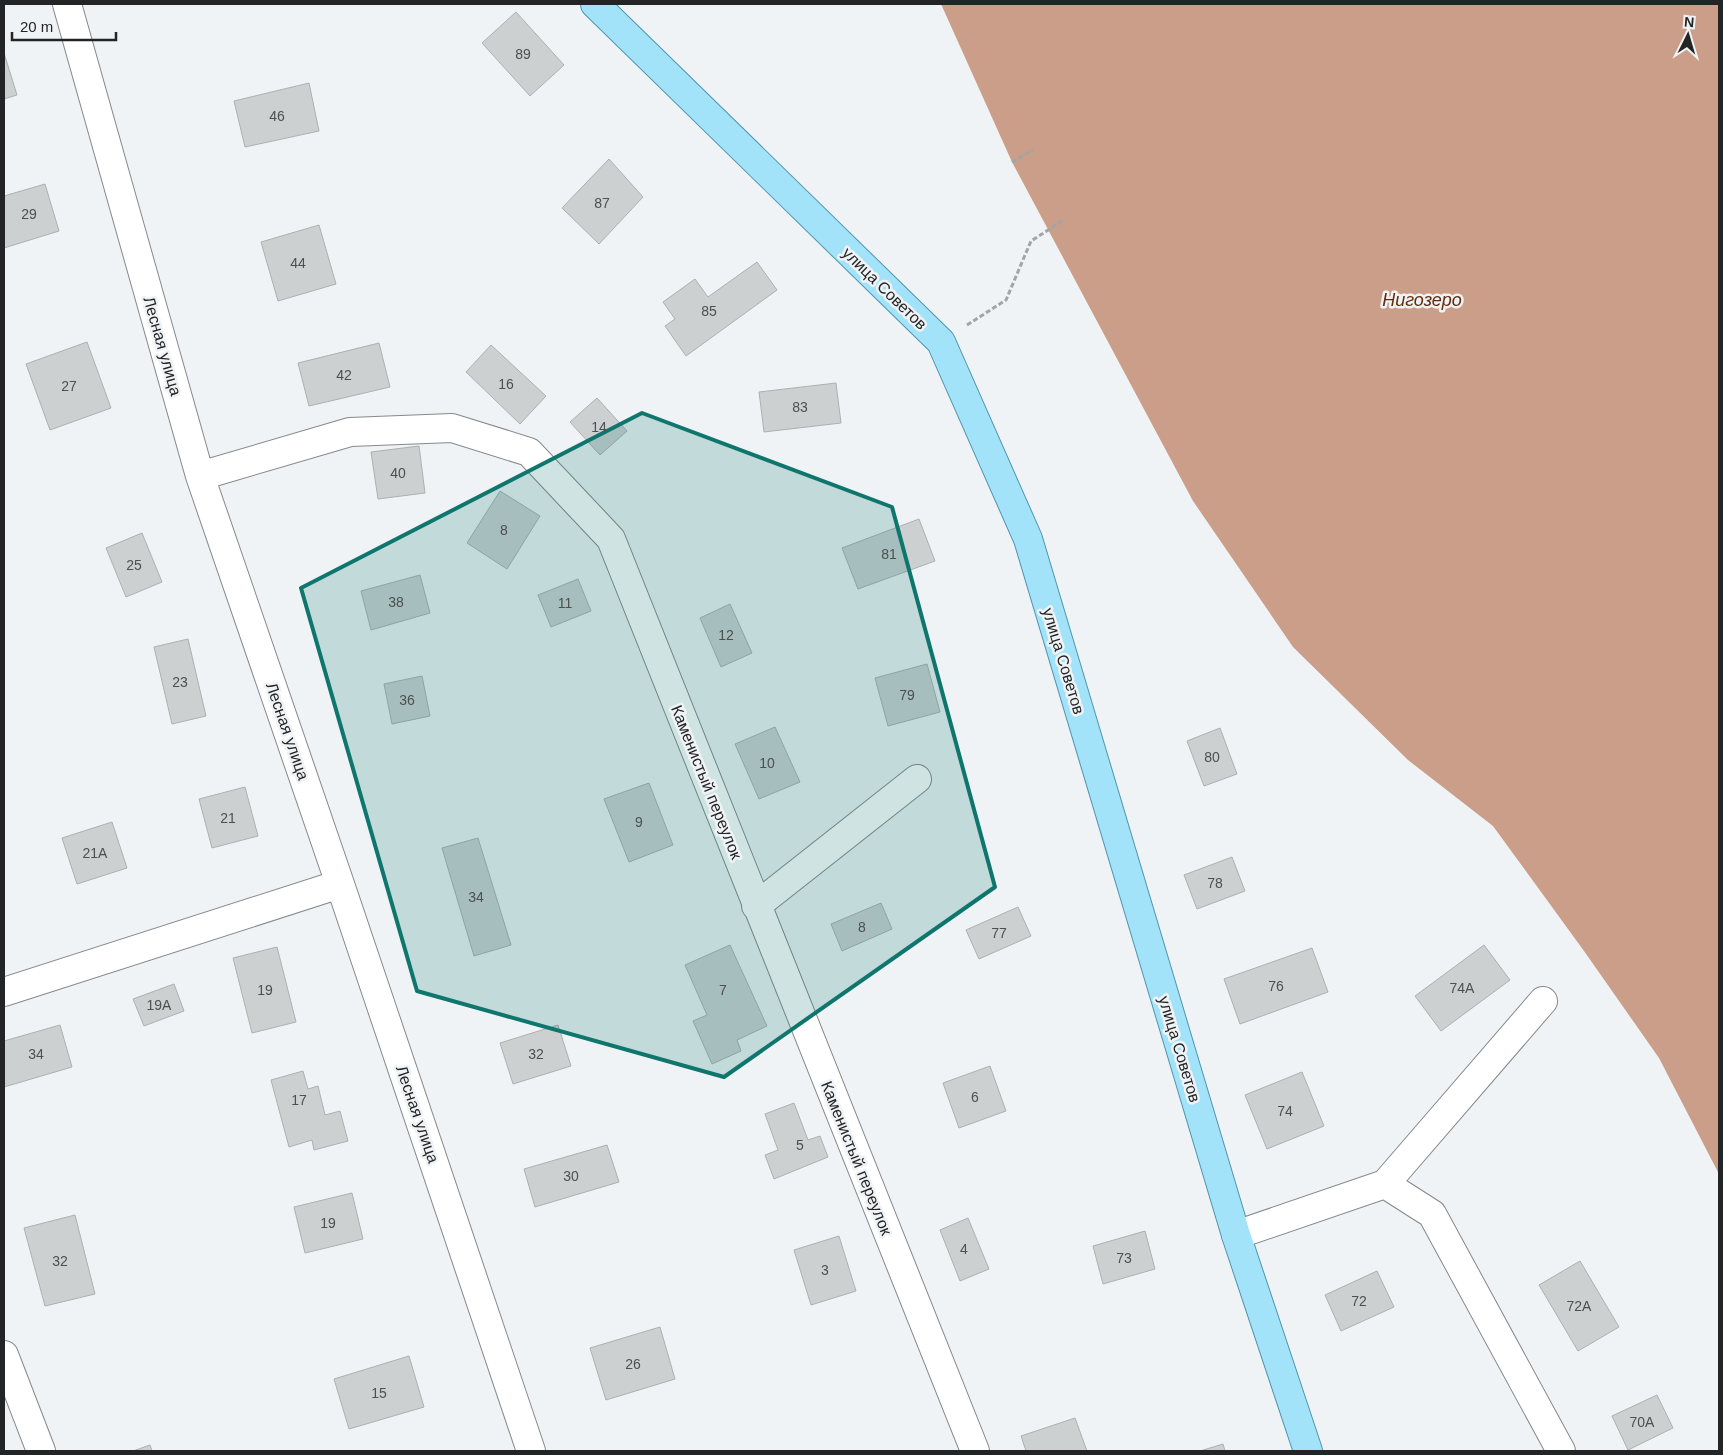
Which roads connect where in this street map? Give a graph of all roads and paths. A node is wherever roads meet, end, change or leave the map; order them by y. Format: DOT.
graph roads {
  1 [pos="67,4"];
  2 [pos="594,4"];
  3 [pos="1033,150"];
  4 [pos="1012,162"];
  5 [pos="1064,220"];
  6 [pos="941,342"];
  7 [pos="200,476"];
  8 [pos="917,779"];
  9 [pos="340,884"];
  10 [pos="756,906"];
  11 [pos="4,992"];
  12 [pos="1543,1001"];
  13 [pos="1385,1184"];
  14 [pos="1236,1235"];
  15 [pos="4,1355"];
  16 [pos="41,1451"];
  17 [pos="531,1451"];
  18 [pos="975,1451"];
  19 [pos="1308,1451"];
  20 [pos="1561,1451"];
  1 -- 7 [label="street, Лесная улица"];
  2 -- 6 [label="main road, улица Советов"];
  3 -- 4 [label="path"];
  5 -- 6 [label="path"];
  6 -- 14 [label="main road, улица Советов"];
  7 -- 9 [label="street, Лесная улица"];
  7 -- 10 [label="street, Каменистый переулок"];
  8 -- 10 [label="street"];
  9 -- 11 [label="street"];
  9 -- 17 [label="street, Лесная улица"];
  10 -- 18 [label="street, Каменистый переулок"];
  12 -- 13 [label="street"];
  13 -- 14 [label="street"];
  13 -- 20 [label="street"];
  14 -- 19 [label="main road, улица Советов"];
  15 -- 16 [label="street"];
}
